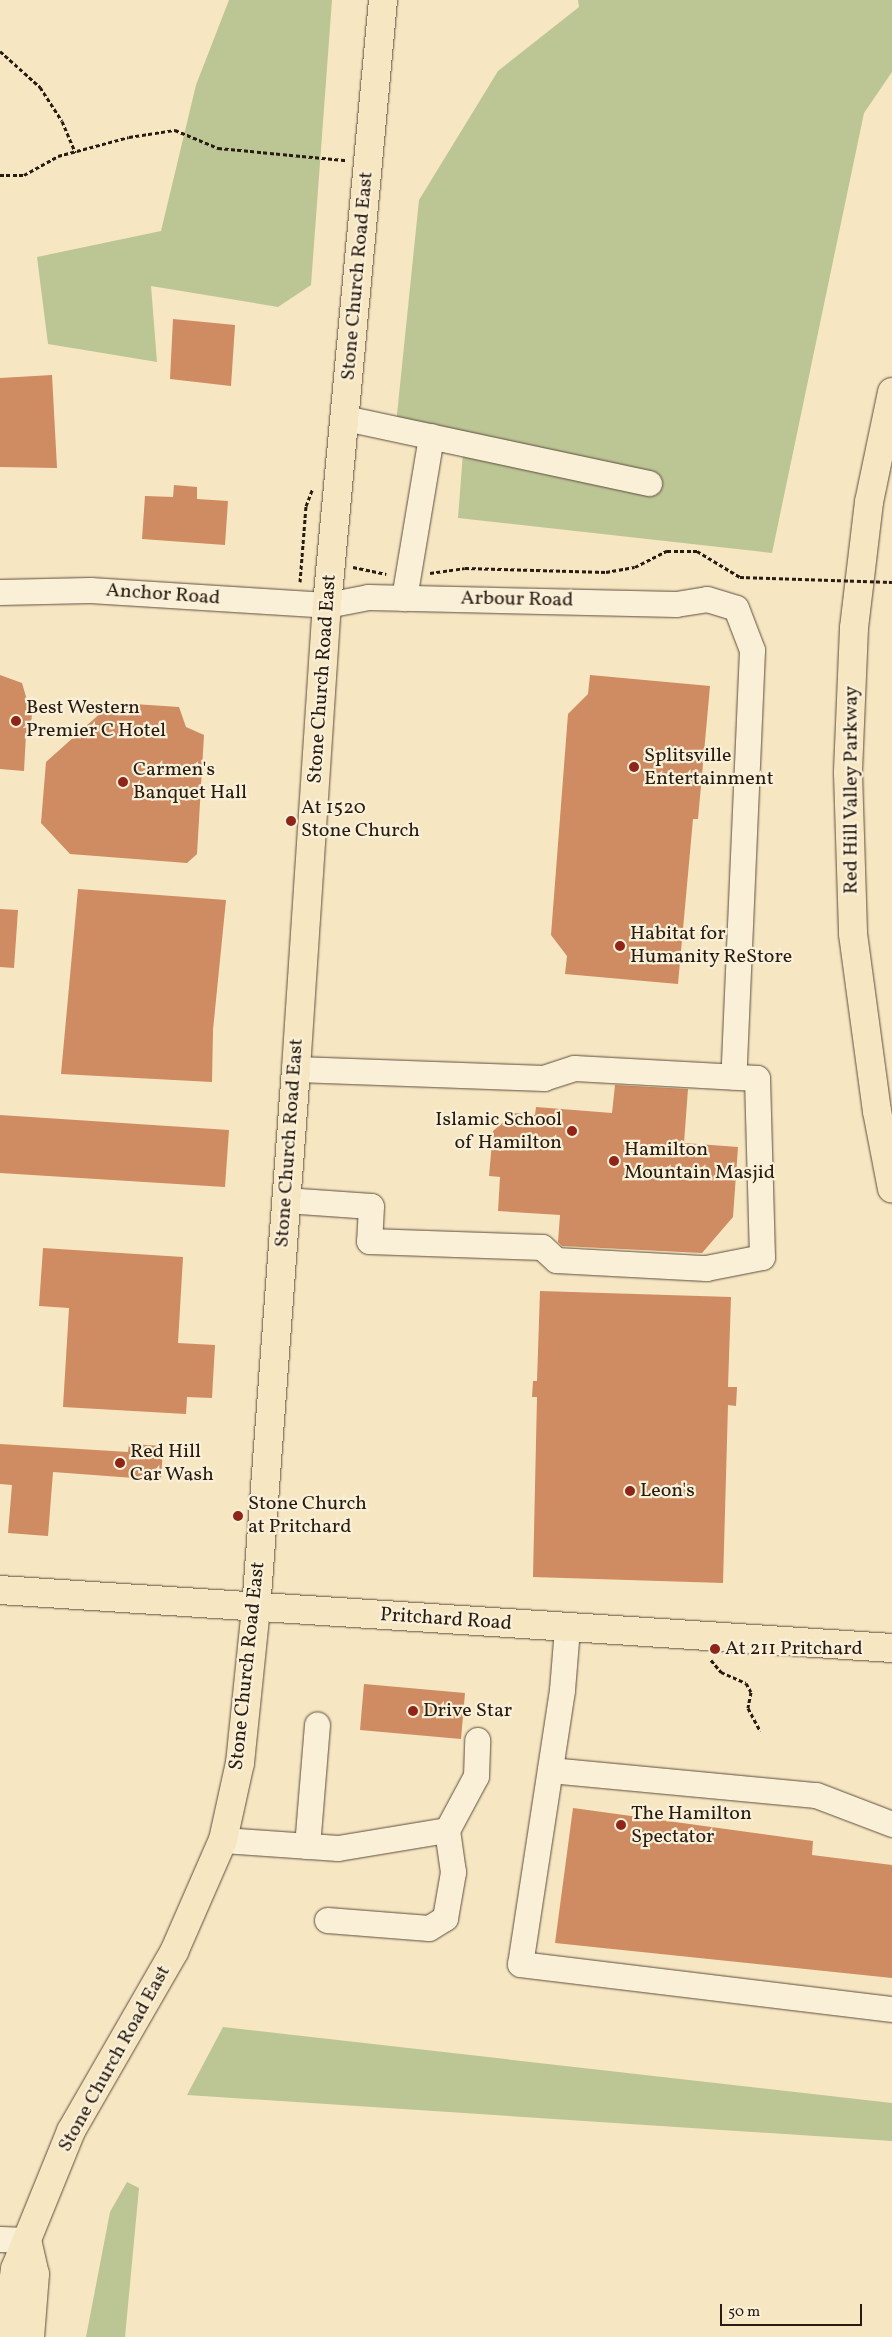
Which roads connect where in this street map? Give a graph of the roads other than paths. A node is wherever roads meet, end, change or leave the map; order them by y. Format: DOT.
graph roads {
  1 [pos="383,0"];
  2 [pos="892,392"];
  3 [pos="345,418"];
  4 [pos="431,436"];
  5 [pos="649,483"];
  6 [pos="406,586"];
  7 [pos="0,592"];
  8 [pos="327,605"];
  9 [pos="296,1069"];
  10 [pos="733,1077"];
  11 [pos="892,1188"];
  12 [pos="285,1200"];
  13 [pos="0,1590"];
  14 [pos="256,1609"];
  15 [pos="567,1628"];
  16 [pos="892,1648"];
  17 [pos="317,1724"];
  18 [pos="477,1740"];
  19 [pos="550,1770"];
  20 [pos="892,1824"];
  21 [pos="447,1830"];
  22 [pos="222,1840"];
  23 [pos="307,1846"];
  24 [pos="327,1920"];
  25 [pos="892,2009"];
  26 [pos="0,2239"];
  27 [pos="27,2240"];
  28 [pos="5,2337"];
  29 [pos="30,2337"];
  1 -- 3 [label="main road, Stone Church Road East"];
  2 -- 11 [label="main road, Red Hill Valley Parkway"];
  3 -- 4 [label="street"];
  3 -- 8 [label="main road, Stone Church Road East"];
  4 -- 5 [label="street"];
  4 -- 6 [label="street"];
  6 -- 8 [label="street, Arbour Road"];
  6 -- 10 [label="street, Arbour Road"];
  7 -- 8 [label="street, Anchor Road"];
  8 -- 9 [label="main road, Stone Church Road East"];
  9 -- 10 [label="street"];
  9 -- 12 [label="main road, Stone Church Road East"];
  10 -- 12 [label="street"];
  12 -- 14 [label="main road, Stone Church Road East"];
  13 -- 14 [label="main road, Pritchard Road"];
  14 -- 15 [label="main road, Pritchard Road"];
  14 -- 22 [label="main road, Stone Church Road East"];
  15 -- 16 [label="main road, Pritchard Road"];
  15 -- 19 [label="street"];
  17 -- 23 [label="street"];
  18 -- 21 [label="street"];
  19 -- 20 [label="street"];
  19 -- 25 [label="street"];
  21 -- 23 [label="street"];
  21 -- 24 [label="street"];
  22 -- 23 [label="street"];
  22 -- 27 [label="main road, Stone Church Road East"];
  26 -- 27 [label="street"];
  27 -- 28 [label="main road, Stone Church Road East"];
  27 -- 29 [label="main road"];
}
